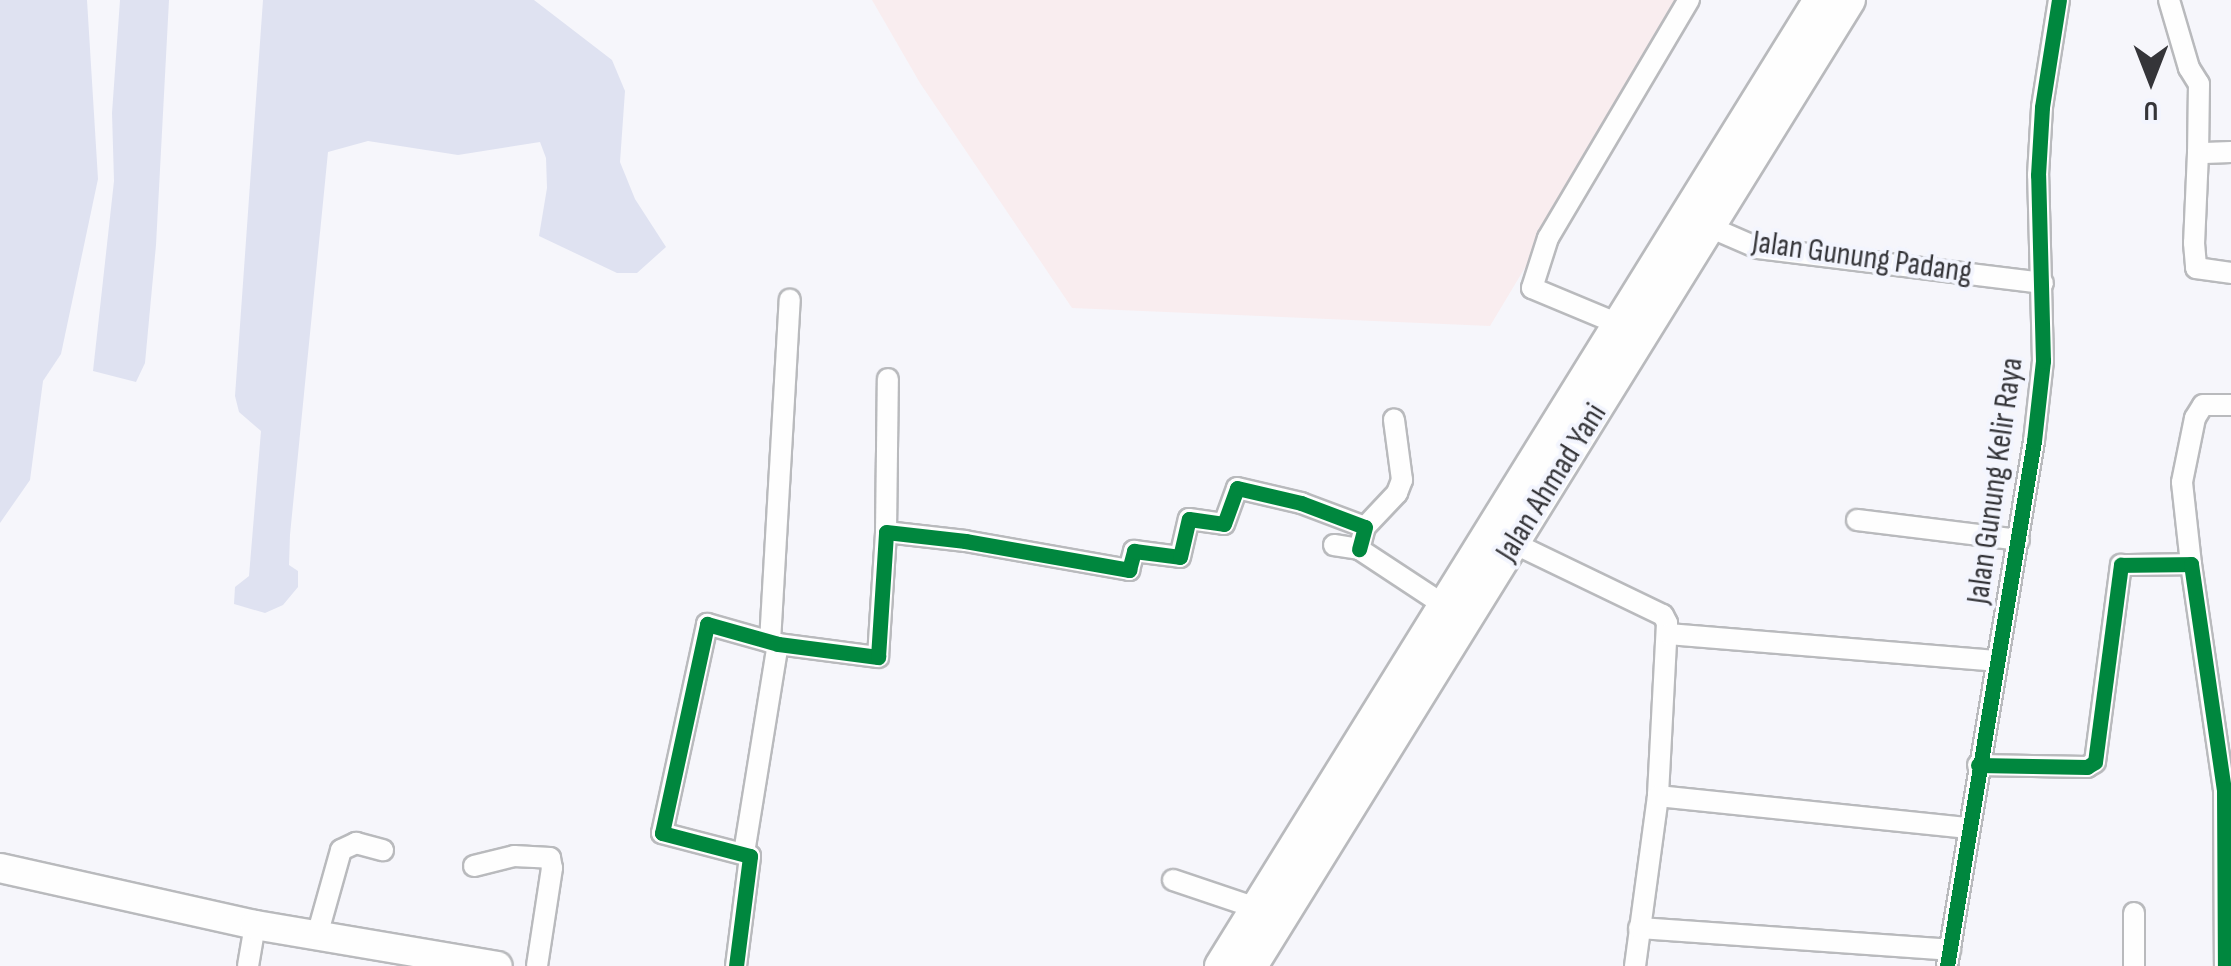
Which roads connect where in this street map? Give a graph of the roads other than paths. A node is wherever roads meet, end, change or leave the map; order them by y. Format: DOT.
graph roads {
  1 [pos="1689,0"];
  2 [pos="1818,0"];
  3 [pos="1850,0"];
  4 [pos="2059,0"];
  5 [pos="2169,0"];
  6 [pos="2231,152"];
  7 [pos="2198,153"];
  8 [pos="1697,222"];
  9 [pos="2231,272"];
  10 [pos="2043,283"];
  11 [pos="790,300"];
  12 [pos="1620,347"];
  13 [pos="888,379"];
  14 [pos="2231,405"];
  15 [pos="1394,420"];
  16 [pos="1857,520"];
  17 [pos="1365,527"];
  18 [pos="886,532"];
  19 [pos="1501,538"];
  20 [pos="2019,540"];
  21 [pos="1334,545"];
  22 [pos="1360,549"];
  23 [pos="2191,564"];
  24 [pos="1444,605"];
  25 [pos="1669,634"];
  26 [pos="774,643"];
  27 [pos="1995,661"];
  28 [pos="1978,765"];
  29 [pos="1658,796"];
  30 [pos="1968,828"];
  31 [pos="383,850"];
  32 [pos="744,853"];
  33 [pos="474,866"];
  34 [pos="0,868"];
  35 [pos="1173,880"];
  36 [pos="1256,908"];
  37 [pos="2134,913"];
  38 [pos="255,925"];
  39 [pos="1639,928"];
  40 [pos="318,932"];
  41 [pos="1948,958"];
  42 [pos="248,966"];
  43 [pos="498,966"];
  44 [pos="537,966"];
  45 [pos="736,966"];
  46 [pos="1220,966"];
  47 [pos="1252,966"];
  48 [pos="1635,966"];
  49 [pos="2134,966"];
  50 [pos="2226,966"];
  1 -- 12 [label="street"];
  2 -- 8 [label="main road, Jalan Ahmad Yani"];
  3 -- 8 [label="main road, Jalan Ahmad Yani"];
  4 -- 10 [label="street, Jalan Gunung Kelir Raya"];
  5 -- 7 [label="street"];
  6 -- 7 [label="street"];
  7 -- 9 [label="street"];
  8 -- 10 [label="street, Jalan Gunung Padang"];
  8 -- 12 [label="main road, Jalan Ahmad Yani"];
  10 -- 20 [label="street, Jalan Gunung Kelir Raya"];
  11 -- 26 [label="street"];
  12 -- 19 [label="main road, Jalan Ahmad Yani"];
  13 -- 18 [label="street"];
  14 -- 23 [label="street"];
  15 -- 17 [label="street"];
  16 -- 20 [label="street"];
  17 -- 18 [label="street"];
  17 -- 22 [label="street"];
  18 -- 26 [label="street"];
  19 -- 24 [label="main road, Jalan Ahmad Yani"];
  19 -- 25 [label="street"];
  19 -- 47 [label="main road, Jalan Ahmad Yani"];
  20 -- 27 [label="street, Jalan Gunung Kelir Raya"];
  21 -- 22 [label="street"];
  22 -- 24 [label="street"];
  23 -- 28 [label="street"];
  23 -- 50 [label="street"];
  24 -- 36 [label="main road, Jalan Ahmad Yani"];
  25 -- 27 [label="street"];
  25 -- 29 [label="street"];
  26 -- 32 [label="street"];
  26 -- 32 [label="street"];
  27 -- 28 [label="street, Jalan Gunung Kelir Raya"];
  28 -- 30 [label="street, Jalan Gunung Kelir Raya"];
  29 -- 30 [label="street"];
  29 -- 39 [label="street"];
  30 -- 41 [label="street, Jalan Gunung Kelir Raya"];
  31 -- 40 [label="street"];
  32 -- 45 [label="street"];
  33 -- 44 [label="street"];
  34 -- 38 [label="street"];
  35 -- 36 [label="street"];
  36 -- 46 [label="main road, Jalan Ahmad Yani"];
  37 -- 49 [label="street"];
  38 -- 40 [label="street"];
  38 -- 42 [label="street"];
  39 -- 41 [label="street"];
  39 -- 48 [label="street"];
  40 -- 43 [label="street"];
}
